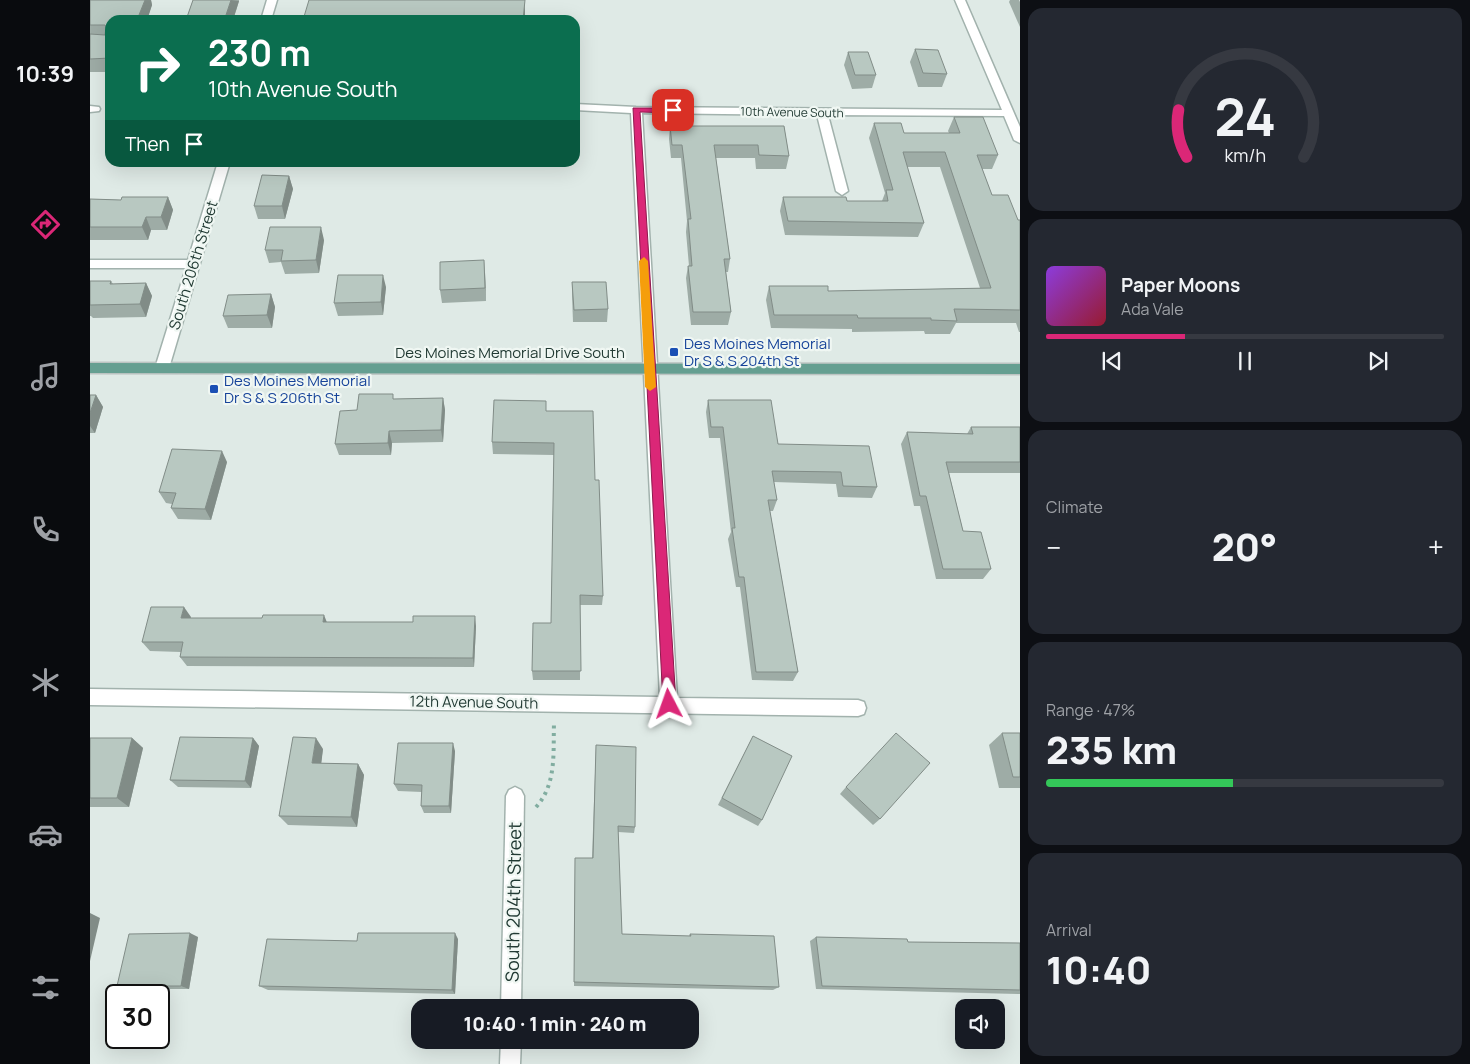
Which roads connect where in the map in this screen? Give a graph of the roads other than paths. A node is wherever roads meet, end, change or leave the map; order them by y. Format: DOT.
graph roads {
  1 [pos="272,0"];
  2 [pos="960,0"];
  3 [pos="268,15"];
  4 [pos="580,106"];
  5 [pos="636,110"];
  6 [pos="822,112"];
  7 [pos="1008,112"];
  8 [pos="1020,140"];
  9 [pos="223,167"];
  10 [pos="842,191"];
  11 [pos="90,264"];
  12 [pos="194,264"];
  13 [pos="90,368"];
  14 [pos="162,368"];
  15 [pos="649,369"];
  16 [pos="1020,369"];
  17 [pos="90,698"];
  18 [pos="669,704"];
  19 [pos="858,708"];
  20 [pos="515,796"];
  21 [pos="511,999"];
  22 [pos="511,1049"];
  23 [pos="510,1064"];
  1 -- 3 [label="street"];
  2 -- 7 [label="street"];
  4 -- 5 [label="street, 10th Avenue South"];
  5 -- 6 [label="street, 10th Avenue South"];
  5 -- 15 [label="street"];
  6 -- 7 [label="street, 10th Avenue South"];
  6 -- 10 [label="street"];
  7 -- 8 [label="street"];
  9 -- 12 [label="street, South 206th Street"];
  11 -- 12 [label="street"];
  12 -- 14 [label="street, South 206th Street"];
  13 -- 14 [label="main road, Des Moines Memorial Drive South"];
  14 -- 15 [label="main road, Des Moines Memorial Drive South"];
  15 -- 16 [label="main road, Des Moines Memorial Drive South"];
  15 -- 18 [label="street"];
  17 -- 18 [label="street, 12th Avenue South"];
  18 -- 19 [label="street, 12th Avenue South"];
  20 -- 21 [label="street, South 204th Street"];
  22 -- 23 [label="street"];
}
